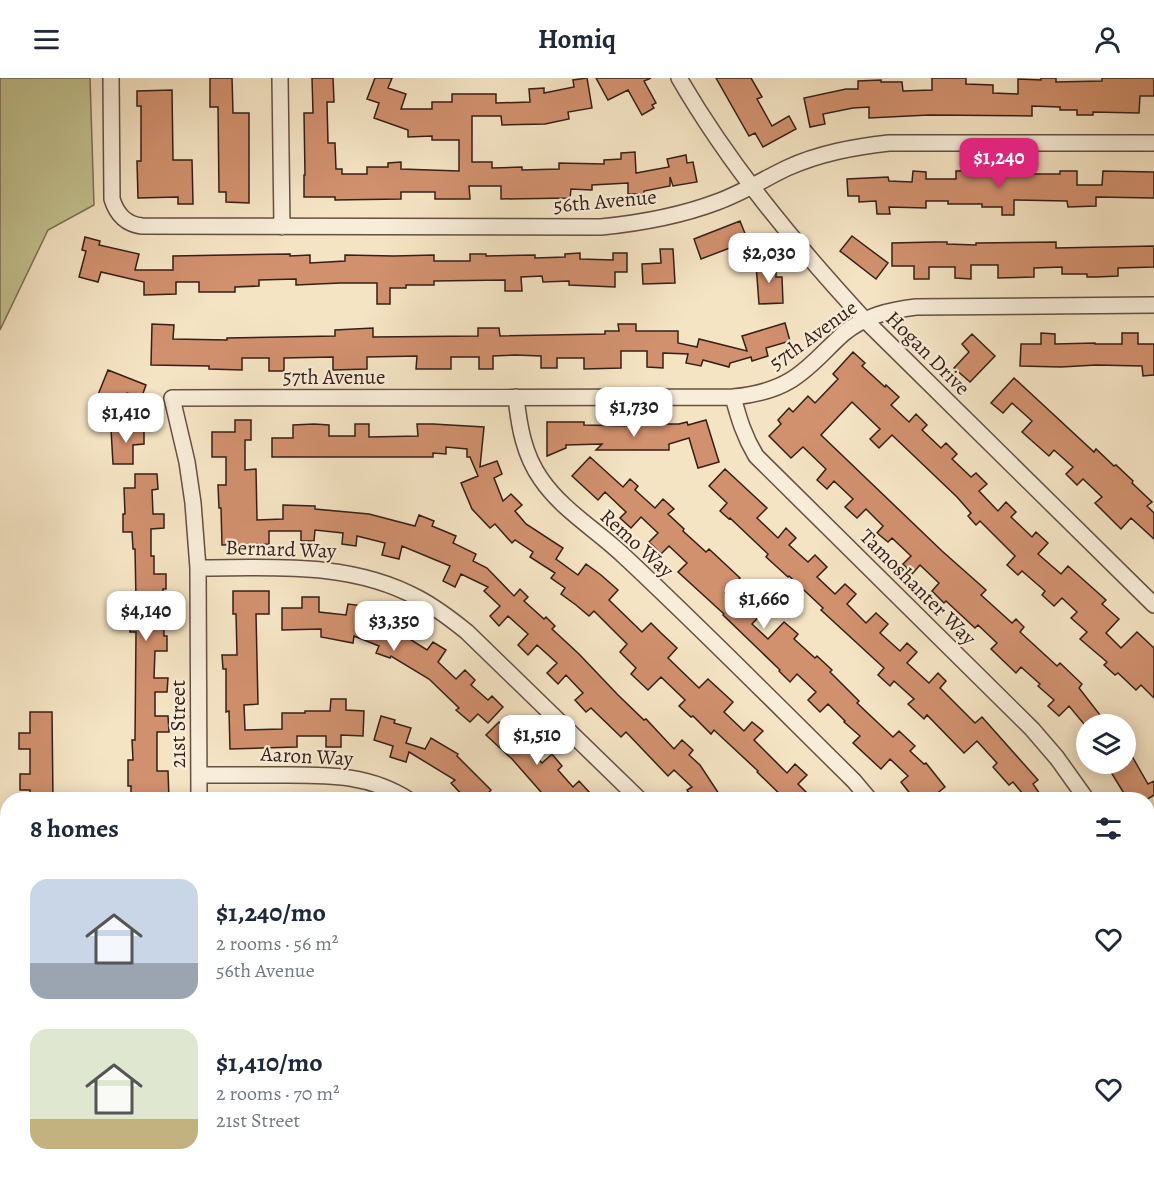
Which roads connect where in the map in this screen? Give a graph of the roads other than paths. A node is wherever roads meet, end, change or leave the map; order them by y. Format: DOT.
graph roads {
  1 [pos="111,78"];
  2 [pos="280,78"];
  3 [pos="679,78"];
  4 [pos="1154,143"];
  5 [pos="752,187"];
  6 [pos="282,227"];
  7 [pos="1154,305"];
  8 [pos="865,320"];
  9 [pos="516,397"];
  10 [pos="733,397"];
  11 [pos="172,398"];
  12 [pos="198,568"];
  13 [pos="1154,605"];
  14 [pos="199,775"];
  15 [pos="199,792"];
  16 [pos="394,792"];
  17 [pos="632,792"];
  18 [pos="863,792"];
  19 [pos="1082,792"];
  1 -- 6 [label="street, 56th Avenue"];
  2 -- 6 [label="street"];
  3 -- 5 [label="street, Hogan Drive"];
  4 -- 5 [label="street, 56th Avenue"];
  5 -- 6 [label="street, 56th Avenue"];
  5 -- 8 [label="street, Hogan Drive"];
  7 -- 8 [label="street, 57th Avenue"];
  8 -- 10 [label="street, 57th Avenue"];
  8 -- 13 [label="street, Hogan Drive"];
  9 -- 10 [label="street, 57th Avenue"];
  9 -- 11 [label="street, 57th Avenue"];
  9 -- 18 [label="street, Remo Way"];
  10 -- 19 [label="street, Tamoshanter Way"];
  11 -- 12 [label="street, 21st Street"];
  12 -- 14 [label="street, 21st Street"];
  12 -- 17 [label="street, Bernard Way"];
  14 -- 15 [label="street, 21st Street"];
  14 -- 16 [label="street, Aaron Way"];
}
